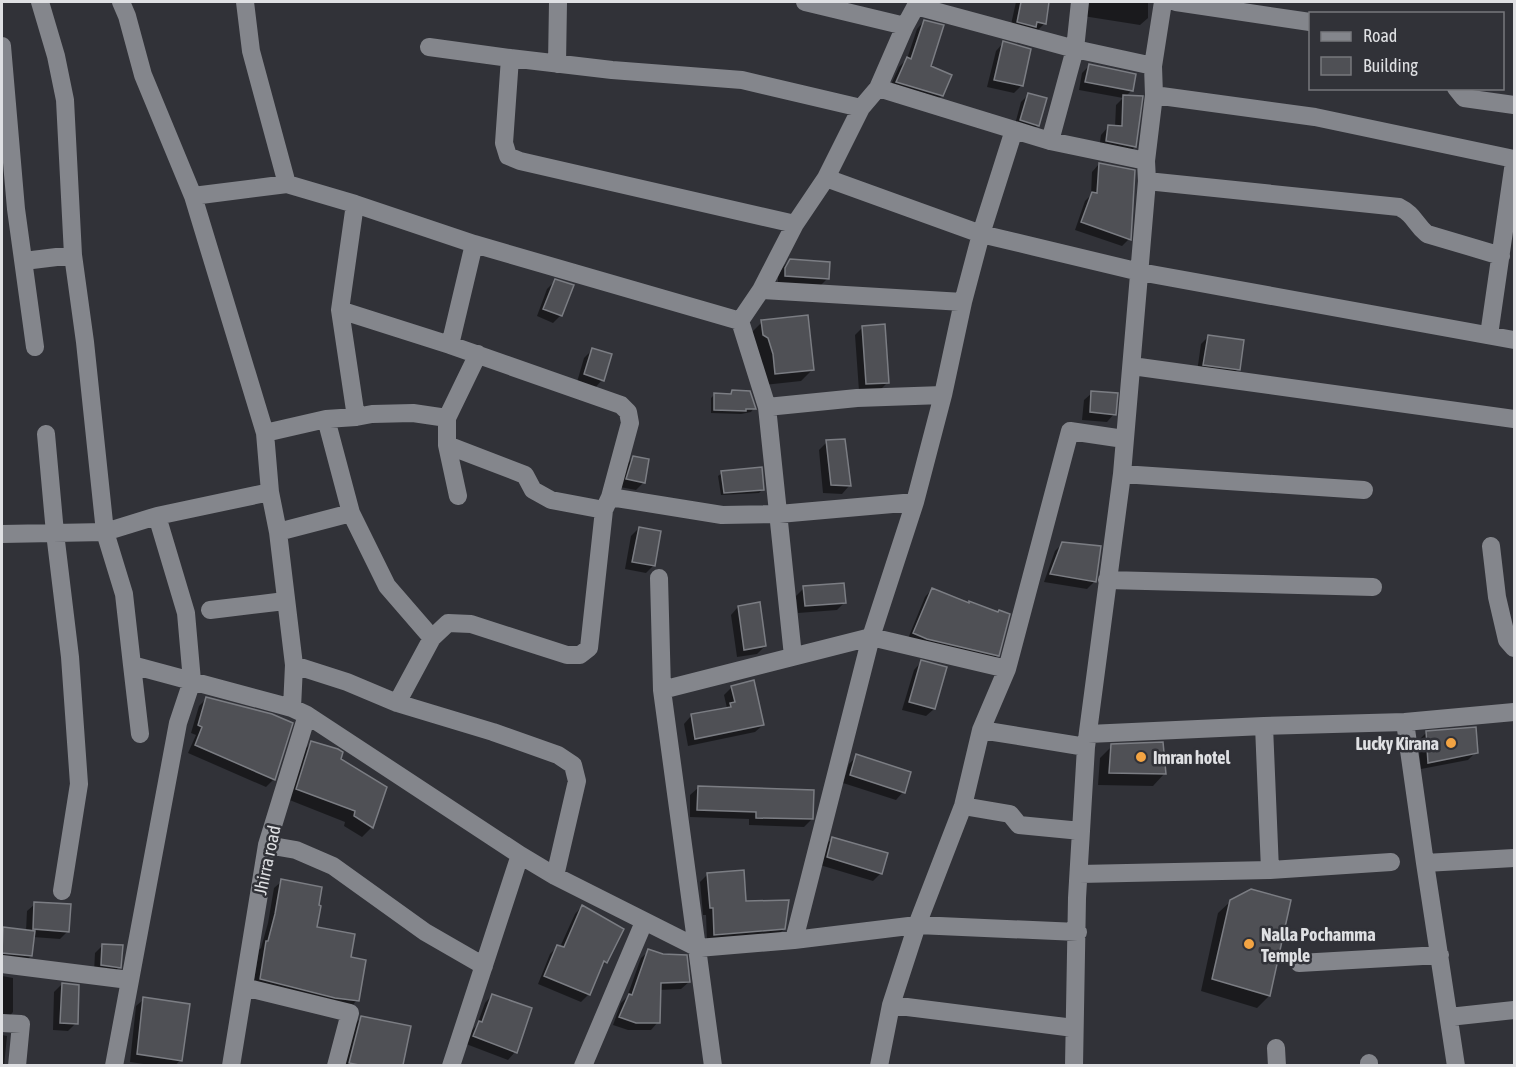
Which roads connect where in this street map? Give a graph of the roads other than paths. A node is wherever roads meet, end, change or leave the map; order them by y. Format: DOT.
graph roads {
  1 [pos="40,2"];
  2 [pos="121,2"];
  3 [pos="245,2"];
  4 [pos="558,2"];
  5 [pos="805,2"];
  6 [pos="1080,2"];
  7 [pos="1163,2"];
  8 [pos="1176,2"];
  9 [pos="917,4"];
  10 [pos="1309,22"];
  11 [pos="905,26"];
  12 [pos="2,46"];
  13 [pos="429,47"];
  14 [pos="1076,49"];
  15 [pos="510,58"];
  16 [pos="557,64"];
  17 [pos="1153,66"];
  18 [pos="878,88"];
  19 [pos="1458,90"];
  20 [pos="1154,95"];
  21 [pos="1515,105"];
  22 [pos="861,108"];
  23 [pos="1014,129"];
  24 [pos="1050,141"];
  25 [pos="1146,161"];
  26 [pos="1515,161"];
  27 [pos="826,178"];
  28 [pos="1147,181"];
  29 [pos="286,184"];
  30 [pos="193,196"];
  31 [pos="355,204"];
  32 [pos="9,209"];
  33 [pos="795,224"];
  34 [pos="981,234"];
  35 [pos="474,244"];
  36 [pos="73,255"];
  37 [pos="24,261"];
  38 [pos="1505,262"];
  39 [pos="1140,272"];
  40 [pos="761,290"];
  41 [pos="963,302"];
  42 [pos="340,310"];
  43 [pos="740,321"];
  44 [pos="1489,335"];
  45 [pos="1515,340"];
  46 [pos="450,345"];
  47 [pos="35,347"];
  48 [pos="478,354"];
  49 [pos="1132,366"];
  50 [pos="943,395"];
  51 [pos="767,407"];
  52 [pos="356,417"];
  53 [pos="447,418"];
  54 [pos="1515,418"];
  55 [pos="326,419"];
  56 [pos="265,433"];
  57 [pos="46,434"];
  58 [pos="1124,438"];
  59 [pos="447,445"];
  60 [pos="1122,474"];
  61 [pos="1364,490"];
  62 [pos="270,492"];
  63 [pos="458,496"];
  64 [pos="915,502"];
  65 [pos="607,503"];
  66 [pos="351,513"];
  67 [pos="779,514"];
  68 [pos="157,516"];
  69 [pos="105,532"];
  70 [pos="278,532"];
  71 [pos="55,533"];
  72 [pos="2,534"];
  73 [pos="1491,546"];
  74 [pos="659,578"];
  75 [pos="1107,580"];
  76 [pos="1373,587"];
  77 [pos="285,601"];
  78 [pos="210,610"];
  79 [pos="871,637"];
  80 [pos="432,638"];
  81 [pos="1515,648"];
  82 [pos="793,656"];
  83 [pos="132,665"];
  84 [pos="294,665"];
  85 [pos="1007,669"];
  86 [pos="192,681"];
  87 [pos="662,690"];
  88 [pos="397,703"];
  89 [pos="299,711"];
  90 [pos="1515,712"];
  91 [pos="1405,722"];
  92 [pos="1264,726"];
  93 [pos="981,730"];
  94 [pos="140,734"];
  95 [pos="1087,740"];
  96 [pos="963,806"];
  97 [pos="1081,831"];
  98 [pos="267,845"];
  99 [pos="520,855"];
  100 [pos="1515,858"];
  101 [pos="1391,862"];
  102 [pos="1425,863"];
  103 [pos="1269,870"];
  104 [pos="1079,874"];
  105 [pos="555,876"];
  106 [pos="62,891"];
  107 [pos="644,922"];
  108 [pos="917,925"];
  109 [pos="1078,932"];
  110 [pos="795,940"];
  111 [pos="698,948"];
  112 [pos="1440,955"];
  113 [pos="1299,963"];
  114 [pos="2,964"];
  115 [pos="484,966"];
  116 [pos="129,980"];
  117 [pos="244,987"];
  118 [pos="891,1005"];
  119 [pos="1515,1010"];
  120 [pos="1449,1017"];
  121 [pos="2,1023"];
  122 [pos="1074,1028"];
  123 [pos="17,1065"];
  124 [pos="114,1065"];
  125 [pos="231,1065"];
  126 [pos="336,1065"];
  127 [pos="451,1065"];
  128 [pos="583,1065"];
  129 [pos="713,1065"];
  130 [pos="879,1065"];
  131 [pos="1074,1065"];
  132 [pos="1456,1065"];
  1 -- 36 [label="street"];
  2 -- 30 [label="street, Jhirra road"];
  3 -- 29 [label="street"];
  4 -- 16 [label="street"];
  5 -- 11 [label="street"];
  6 -- 14 [label="street"];
  7 -- 17 [label="street"];
  8 -- 10 [label="street"];
  9 -- 11 [label="street"];
  9 -- 14 [label="street"];
  11 -- 18 [label="street"];
  12 -- 32 [label="street"];
  13 -- 15 [label="street"];
  14 -- 17 [label="street"];
  14 -- 24 [label="street"];
  15 -- 16 [label="street"];
  15 -- 33 [label="street"];
  16 -- 22 [label="street"];
  17 -- 20 [label="street"];
  18 -- 22 [label="street"];
  18 -- 23 [label="street"];
  19 -- 21 [label="street"];
  20 -- 25 [label="street"];
  20 -- 26 [label="street"];
  22 -- 27 [label="street"];
  23 -- 24 [label="street"];
  23 -- 34 [label="street"];
  24 -- 25 [label="street"];
  25 -- 28 [label="street"];
  26 -- 38 [label="street"];
  27 -- 33 [label="street"];
  27 -- 34 [label="street"];
  28 -- 38 [label="street"];
  28 -- 39 [label="street"];
  29 -- 30 [label="street"];
  29 -- 31 [label="street"];
  30 -- 56 [label="street, Jhirra road"];
  31 -- 35 [label="street"];
  31 -- 42 [label="street"];
  32 -- 37 [label="street"];
  33 -- 40 [label="street"];
  34 -- 39 [label="street"];
  34 -- 41 [label="street"];
  35 -- 43 [label="street"];
  35 -- 46 [label="street"];
  36 -- 37 [label="street"];
  36 -- 69 [label="street"];
  37 -- 47 [label="street"];
  38 -- 44 [label="street"];
  39 -- 44 [label="street"];
  39 -- 49 [label="street"];
  40 -- 41 [label="street"];
  40 -- 43 [label="street"];
  41 -- 50 [label="street"];
  42 -- 46 [label="street"];
  42 -- 52 [label="street"];
  43 -- 51 [label="street"];
  44 -- 45 [label="street"];
  46 -- 48 [label="street"];
  48 -- 53 [label="street"];
  48 -- 65 [label="street"];
  49 -- 54 [label="street"];
  49 -- 58 [label="street"];
  50 -- 51 [label="street"];
  50 -- 64 [label="street"];
  51 -- 67 [label="street"];
  52 -- 53 [label="street"];
  52 -- 55 [label="street"];
  53 -- 59 [label="street"];
  55 -- 56 [label="street"];
  55 -- 66 [label="street"];
  56 -- 62 [label="street, Jhirra road"];
  57 -- 71 [label="street"];
  58 -- 60 [label="street"];
  58 -- 85 [label="street"];
  59 -- 63 [label="street"];
  59 -- 65 [label="street"];
  60 -- 61 [label="street"];
  60 -- 75 [label="street"];
  62 -- 68 [label="street"];
  62 -- 70 [label="street, Jhirra road"];
  64 -- 67 [label="street"];
  64 -- 79 [label="street"];
  65 -- 67 [label="street"];
  65 -- 80 [label="street"];
  66 -- 70 [label="street"];
  66 -- 80 [label="street"];
  67 -- 82 [label="street"];
  68 -- 69 [label="street"];
  68 -- 86 [label="street"];
  69 -- 71 [label="street"];
  69 -- 83 [label="street"];
  70 -- 77 [label="street, Jhirra road"];
  71 -- 72 [label="street"];
  71 -- 106 [label="street"];
  73 -- 81 [label="street"];
  74 -- 87 [label="street"];
  75 -- 76 [label="street"];
  75 -- 95 [label="street"];
  77 -- 78 [label="street"];
  77 -- 84 [label="street, Jhirra road"];
  79 -- 82 [label="street"];
  79 -- 85 [label="street"];
  79 -- 110 [label="street"];
  80 -- 88 [label="street"];
  82 -- 87 [label="street"];
  83 -- 86 [label="street"];
  83 -- 94 [label="street"];
  84 -- 88 [label="street"];
  84 -- 89 [label="street, Jhirra road"];
  85 -- 93 [label="street"];
  86 -- 89 [label="street"];
  86 -- 116 [label="street"];
  87 -- 111 [label="street"];
  88 -- 105 [label="street"];
  89 -- 98 [label="street, Jhirra road"];
  89 -- 99 [label="street"];
  90 -- 91 [label="street"];
  91 -- 92 [label="street"];
  91 -- 102 [label="street"];
  92 -- 95 [label="street"];
  92 -- 103 [label="street"];
  93 -- 95 [label="street"];
  93 -- 96 [label="street"];
  95 -- 97 [label="street"];
  96 -- 97 [label="street"];
  96 -- 108 [label="street"];
  97 -- 104 [label="street"];
  98 -- 115 [label="street"];
  98 -- 117 [label="street, Jhirra road"];
  99 -- 105 [label="street"];
  99 -- 115 [label="street"];
  100 -- 102 [label="street"];
  101 -- 103 [label="street"];
  102 -- 112 [label="street"];
  103 -- 104 [label="street"];
  104 -- 109 [label="street"];
  105 -- 107 [label="street"];
  107 -- 111 [label="street"];
  107 -- 128 [label="street"];
  108 -- 109 [label="street"];
  108 -- 110 [label="street"];
  108 -- 118 [label="street"];
  109 -- 122 [label="street"];
  110 -- 111 [label="street"];
  111 -- 129 [label="street"];
  112 -- 113 [label="street"];
  112 -- 120 [label="street"];
  114 -- 116 [label="street"];
  115 -- 127 [label="street"];
  116 -- 124 [label="street"];
  117 -- 125 [label="street, Jhirra road"];
  117 -- 126 [label="street"];
  118 -- 122 [label="street"];
  118 -- 130 [label="street"];
  119 -- 120 [label="street"];
  120 -- 132 [label="street"];
  121 -- 123 [label="street"];
  122 -- 131 [label="street"];
}
